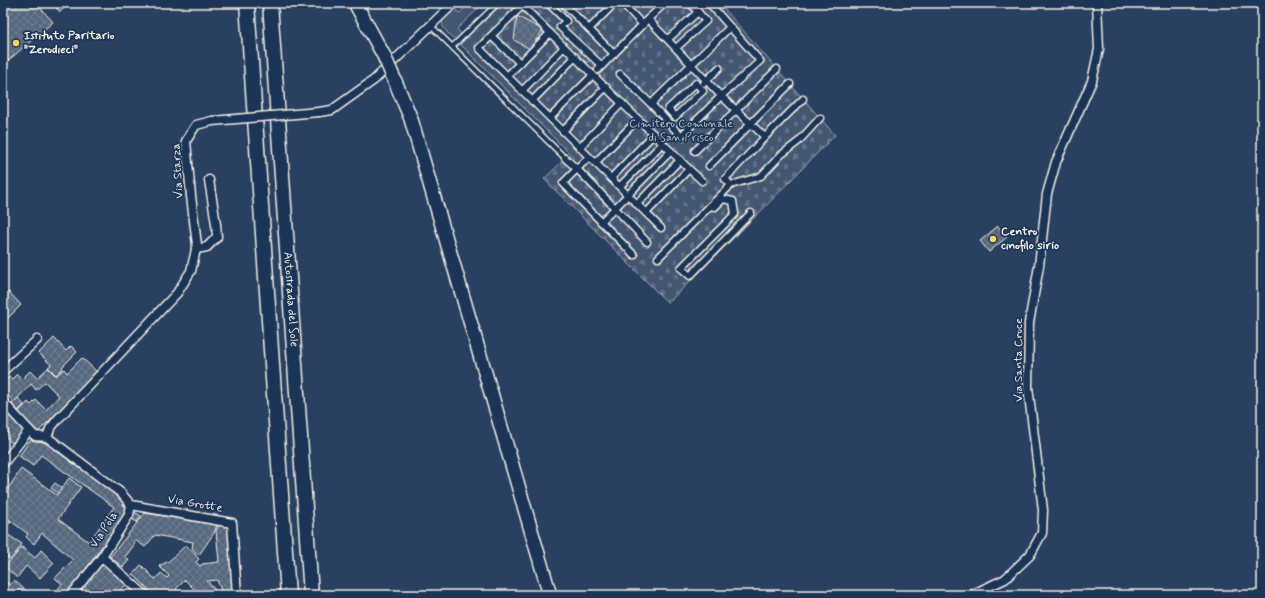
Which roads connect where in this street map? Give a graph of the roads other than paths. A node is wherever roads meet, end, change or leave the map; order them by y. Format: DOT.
graph roads {
  1 [pos="247,3"];
  2 [pos="270,3"];
  3 [pos="355,3"];
  4 [pos="454,3"];
  5 [pos="498,3"];
  6 [pos="548,3"];
  7 [pos="563,3"];
  8 [pos="614,3"];
  9 [pos="622,3"];
  10 [pos="690,3"];
  11 [pos="709,3"];
  12 [pos="1097,3"];
  13 [pos="521,4"];
  14 [pos="664,4"];
  15 [pos="698,12"];
  16 [pos="648,19"];
  17 [pos="643,24"];
  18 [pos="430,25"];
  19 [pos="730,27"];
  20 [pos="588,29"];
  21 [pos="550,33"];
  22 [pos="491,36"];
  23 [pos="668,39"];
  24 [pos="453,46"];
  25 [pos="564,47"];
  26 [pos="676,48"];
  27 [pos="614,54"];
  28 [pos="575,57"];
  29 [pos="520,63"];
  30 [pos="692,65"];
  31 [pos="719,68"];
  32 [pos="777,69"];
  33 [pos="598,71"];
  34 [pos="620,74"];
  35 [pos="507,76"];
  36 [pos="706,80"];
  37 [pos="790,84"];
  38 [pos="606,87"];
  39 [pos="700,87"];
  40 [pos="522,91"];
  41 [pos="722,96"];
  42 [pos="803,99"];
  43 [pos="532,101"];
  44 [pos="622,103"];
  45 [pos="651,104"];
  46 [pos="736,110"];
  47 [pos="672,113"];
  48 [pos="550,118"];
  49 [pos="820,118"];
  50 [pos="638,119"];
  51 [pos="665,120"];
  52 [pos="751,124"];
  53 [pos="563,131"];
  54 [pos="654,134"];
  55 [pos="765,137"];
  56 [pos="663,143"];
  57 [pos="580,147"];
  58 [pos="671,151"];
  59 [pos="695,151"];
  60 [pos="589,157"];
  61 [pos="565,158"];
  62 [pos="680,160"];
  63 [pos="596,163"];
  64 [pos="709,166"];
  65 [pos="577,169"];
  66 [pos="689,169"];
  67 [pos="611,178"];
  68 [pos="209,180"];
  69 [pos="702,181"];
  70 [pos="731,185"];
  71 [pos="620,186"];
  72 [pos="628,195"];
  73 [pos="637,204"];
  74 [pos="710,206"];
  75 [pos="615,208"];
  76 [pos="646,213"];
  77 [pos="751,213"];
  78 [pos="601,222"];
  79 [pos="661,228"];
  80 [pos="647,242"];
  81 [pos="196,249"];
  82 [pos="634,255"];
  83 [pos="658,258"];
  84 [pos="37,340"];
  85 [pos="3,371"];
  86 [pos="3,402"];
  87 [pos="29,430"];
  88 [pos="47,438"];
  89 [pos="3,464"];
  90 [pos="3,480"];
  91 [pos="3,483"];
  92 [pos="131,505"];
  93 [pos="102,557"];
  94 [pos="71,595"];
  95 [pos="145,595"];
  96 [pos="237,595"];
  97 [pos="288,595"];
  98 [pos="311,595"];
  99 [pos="550,595"];
  100 [pos="971,595"];
  1 -- 97 [label="highway, Autostrada del Sole"];
  2 -- 98 [label="highway, Autostrada del Sole"];
  3 -- 99 [label="highway, bridge"];
  4 -- 18 [label="street, Via Starza"];
  5 -- 24 [label="lane"];
  6 -- 33 [label="street"];
  7 -- 20 [label="street"];
  8 -- 20 [label="street"];
  9 -- 17 [label="street"];
  10 -- 15 [label="street"];
  11 -- 19 [label="street"];
  12 -- 100 [label="street, Via Santa Croce"];
  13 -- 21 [label="street"];
  13 -- 22 [label="street"];
  14 -- 16 [label="street"];
  15 -- 23 [label="street"];
  15 -- 26 [label="street"];
  16 -- 17 [label="street"];
  16 -- 23 [label="street"];
  17 -- 27 [label="street"];
  18 -- 24 [label="lane"];
  18 -- 81 [label="street, Via Starza, bridge"];
  19 -- 30 [label="street"];
  19 -- 41 [label="street"];
  20 -- 27 [label="street"];
  21 -- 25 [label="street"];
  21 -- 29 [label="street"];
  22 -- 29 [label="street"];
  22 -- 35 [label="street"];
  23 -- 26 [label="street"];
  24 -- 61 [label="lane"];
  25 -- 28 [label="street"];
  25 -- 40 [label="street"];
  26 -- 30 [label="street"];
  27 -- 33 [label="street"];
  28 -- 33 [label="street"];
  28 -- 43 [label="street"];
  29 -- 35 [label="street"];
  30 -- 36 [label="street"];
  30 -- 45 [label="street"];
  31 -- 36 [label="street"];
  32 -- 46 [label="street"];
  33 -- 38 [label="street"];
  33 -- 48 [label="street"];
  34 -- 45 [label="street"];
  35 -- 40 [label="street"];
  36 -- 39 [label="street"];
  36 -- 41 [label="street"];
  37 -- 52 [label="street"];
  38 -- 44 [label="street"];
  38 -- 53 [label="street"];
  39 -- 47 [label="street"];
  39 -- 47 [label="street"];
  40 -- 43 [label="street"];
  41 -- 46 [label="street"];
  41 -- 51 [label="street"];
  42 -- 55 [label="street"];
  43 -- 48 [label="street"];
  44 -- 50 [label="street"];
  44 -- 57 [label="street"];
  45 -- 51 [label="street"];
  46 -- 52 [label="street"];
  46 -- 59 [label="street"];
  47 -- 51 [label="street"];
  48 -- 53 [label="street"];
  49 -- 70 [label="street"];
  50 -- 54 [label="street"];
  50 -- 63 [label="street"];
  52 -- 55 [label="street"];
  52 -- 64 [label="street"];
  53 -- 57 [label="street"];
  54 -- 56 [label="street"];
  54 -- 67 [label="street"];
  55 -- 70 [label="street"];
  56 -- 58 [label="street"];
  56 -- 71 [label="street"];
  57 -- 60 [label="street"];
  58 -- 62 [label="street"];
  58 -- 72 [label="street"];
  60 -- 63 [label="street"];
  60 -- 65 [label="street"];
  61 -- 65 [label="street"];
  62 -- 66 [label="street"];
  62 -- 73 [label="street"];
  63 -- 67 [label="street"];
  65 -- 75 [label="street"];
  65 -- 78 [label="street"];
  66 -- 69 [label="street"];
  66 -- 76 [label="street"];
  67 -- 71 [label="street"];
  68 -- 81 [label="street"];
  70 -- 74 [label="street"];
  71 -- 72 [label="street"];
  72 -- 73 [label="street"];
  72 -- 75 [label="street"];
  73 -- 76 [label="street"];
  74 -- 77 [label="street"];
  74 -- 83 [label="street"];
  75 -- 78 [label="street"];
  75 -- 80 [label="street"];
  76 -- 79 [label="street"];
  78 -- 82 [label="street"];
  81 -- 88 [label="street, Via Starza"];
  84 -- 85 [label="street"];
  86 -- 87 [label="street"];
  87 -- 88 [label="street, Via Pola"];
  87 -- 89 [label="street"];
  88 -- 92 [label="street, Via Pola"];
  90 -- 91 [label="street"];
  92 -- 93 [label="street, Via Pola"];
  92 -- 96 [label="street, Via Grotte"];
  93 -- 94 [label="street, Via Pola"];
  93 -- 95 [label="street"];
}
